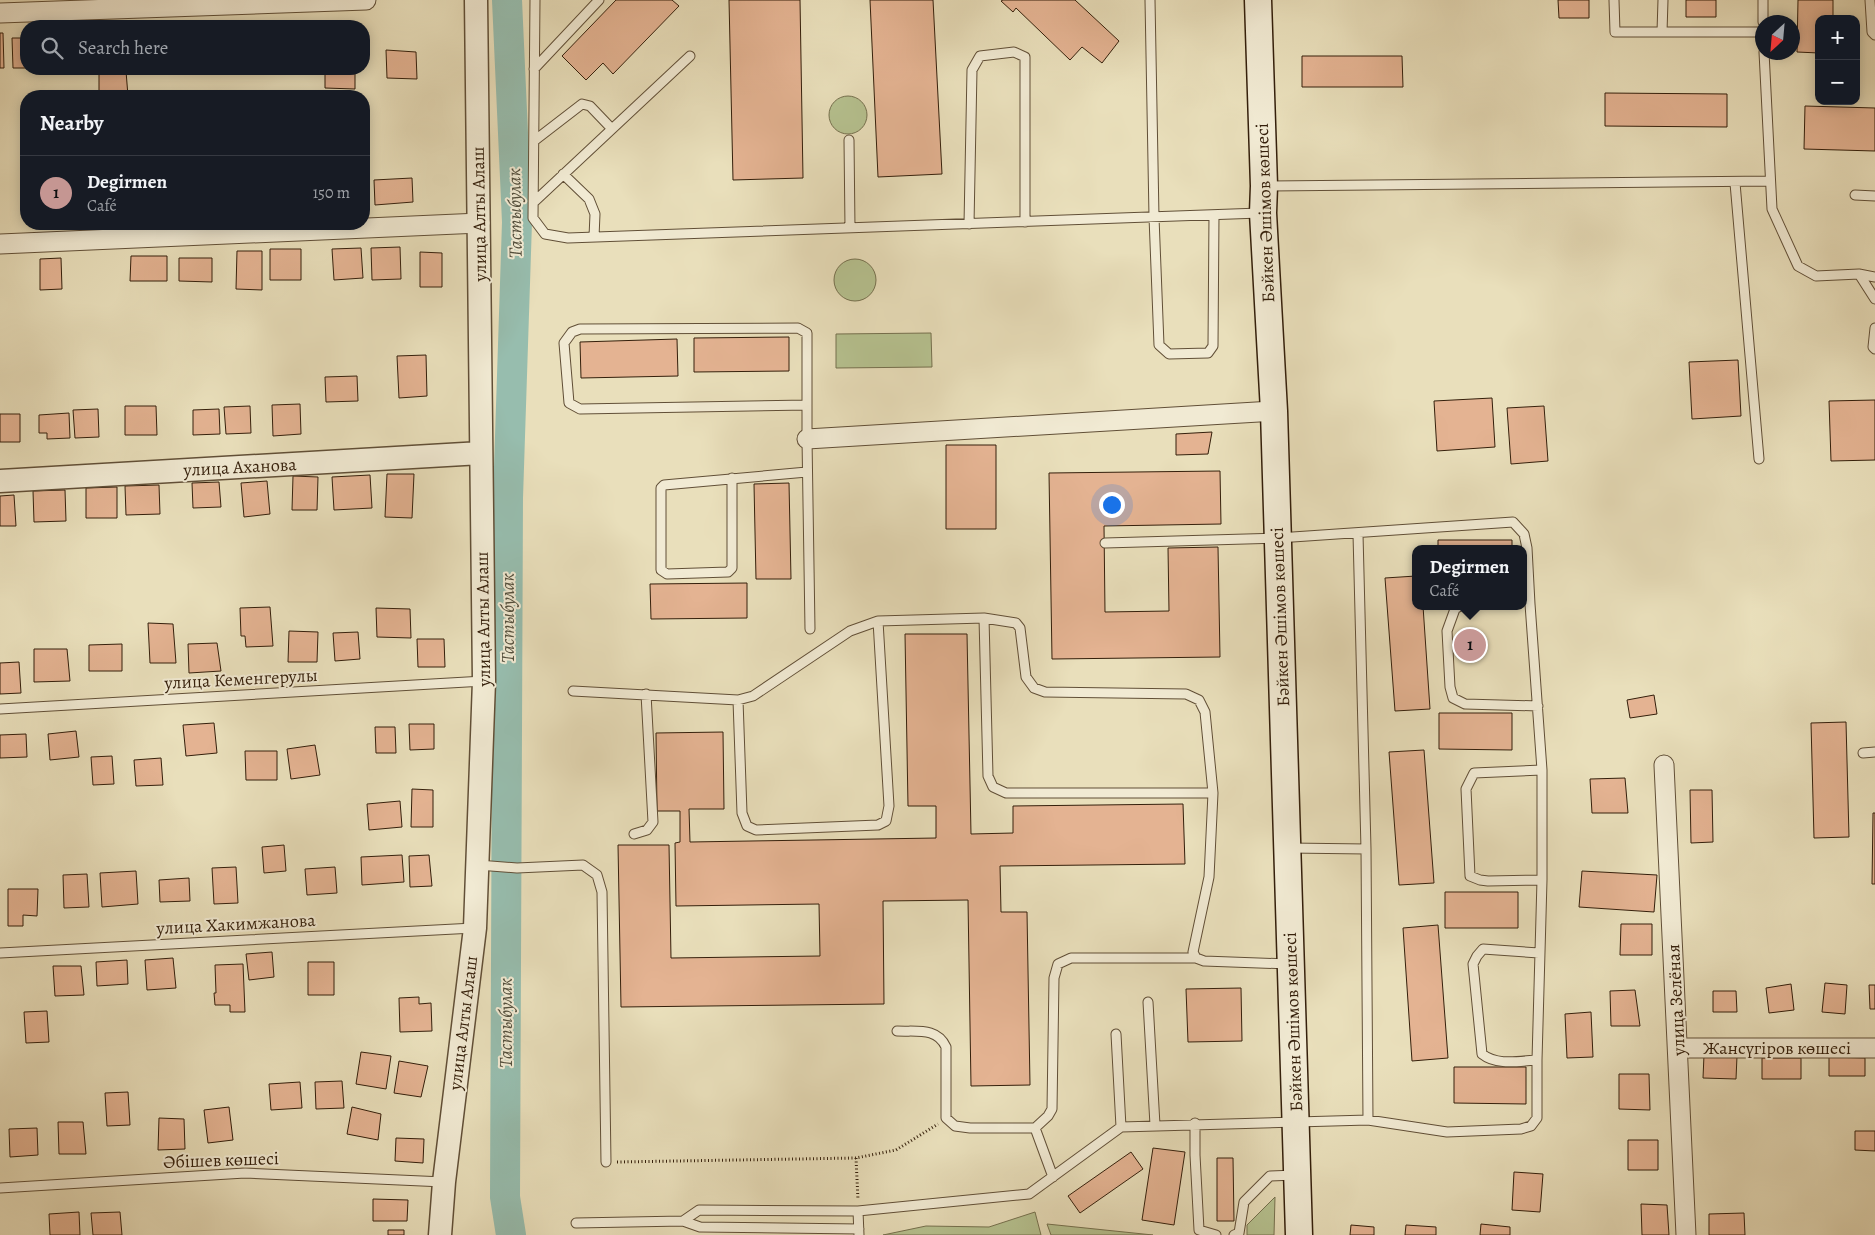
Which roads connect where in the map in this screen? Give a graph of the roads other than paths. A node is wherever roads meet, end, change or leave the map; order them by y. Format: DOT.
graph roads {
  1 [pos="366,0"];
  2 [pos="476,0"];
  3 [pos="535,0"];
  4 [pos="599,0"];
  5 [pos="1150,0"];
  6 [pos="1258,0"];
  7 [pos="1614,0"];
  8 [pos="1663,0"];
  9 [pos="1763,0"];
  10 [pos="1870,0"];
  11 [pos="0,13"];
  12 [pos="1763,15"];
  13 [pos="1662,32"];
  14 [pos="1755,32"];
  15 [pos="1875,35"];
  16 [pos="690,56"];
  17 [pos="1764,60"];
  18 [pos="534,69"];
  19 [pos="612,129"];
  20 [pos="849,140"];
  21 [pos="534,141"];
  22 [pos="563,174"];
  23 [pos="1770,181"];
  24 [pos="1736,183"];
  25 [pos="1264,186"];
  26 [pos="1855,195"];
  27 [pos="1875,196"];
  28 [pos="534,202"];
  29 [pos="1263,213"];
  30 [pos="1214,215"];
  31 [pos="1154,217"];
  32 [pos="1026,222"];
  33 [pos="480,223"];
  34 [pos="969,224"];
  35 [pos="370,228"];
  36 [pos="850,228"];
  37 [pos="320,230"];
  38 [pos="594,237"];
  39 [pos="0,244"];
  40 [pos="1859,274"];
  41 [pos="1875,277"];
  42 [pos="1875,299"];
  43 [pos="1875,328"];
  44 [pos="1875,349"];
  45 [pos="807,405"];
  46 [pos="1274,411"];
  47 [pos="807,439"];
  48 [pos="481,453"];
  49 [pos="1759,459"];
  50 [pos="808,472"];
  51 [pos="732,478"];
  52 [pos="0,481"];
  53 [pos="1358,534"];
  54 [pos="1278,538"];
  55 [pos="1105,543"];
  56 [pos="1527,604"];
  57 [pos="1455,610"];
  58 [pos="984,618"];
  59 [pos="878,621"];
  60 [pos="810,629"];
  61 [pos="484,681"];
  62 [pos="573,691"];
  63 [pos="646,694"];
  64 [pos="738,700"];
  65 [pos="1538,706"];
  66 [pos="0,709"];
  67 [pos="1875,752"];
  68 [pos="1862,754"];
  69 [pos="1664,765"];
  70 [pos="1542,770"];
  71 [pos="1213,792"];
  72 [pos="634,834"];
  73 [pos="1288,848"];
  74 [pos="1366,849"];
  75 [pos="488,866"];
  76 [pos="1542,880"];
  77 [pos="474,928"];
  78 [pos="0,953"];
  79 [pos="1539,954"];
  80 [pos="1196,958"];
  81 [pos="1291,964"];
  82 [pos="1148,1002"];
  83 [pos="897,1031"];
  84 [pos="1116,1034"];
  85 [pos="1678,1048"];
  86 [pos="1875,1048"];
  87 [pos="1537,1060"];
  88 [pos="1368,1120"];
  89 [pos="1196,1123"];
  90 [pos="1296,1123"];
  91 [pos="1155,1126"];
  92 [pos="1121,1127"];
  93 [pos="1035,1128"];
  94 [pos="606,1162"];
  95 [pos="1297,1175"];
  96 [pos="1053,1177"];
  97 [pos="444,1182"];
  98 [pos="0,1188"];
  99 [pos="858,1211"];
  100 [pos="683,1221"];
  101 [pos="576,1223"];
  102 [pos="859,1232"];
  103 [pos="440,1235"];
  104 [pos="1216,1235"];
  105 [pos="1234,1235"];
  106 [pos="1299,1235"];
  107 [pos="1686,1235"];
  1 -- 11 [label="street"];
  2 -- 33 [label="street, улица Алты Алаш"];
  3 -- 18 [label="lane"];
  4 -- 18 [label="lane"];
  5 -- 31 [label="lane"];
  6 -- 25 [label="main road, Бәйкен Әшімов көшесі"];
  7 -- 13 [label="lane"];
  8 -- 13 [label="lane"];
  9 -- 12 [label="lane"];
  10 -- 15 [label="lane"];
  13 -- 14 [label="lane"];
  16 -- 19 [label="lane"];
  17 -- 23 [label="lane"];
  18 -- 21 [label="lane"];
  19 -- 21 [label="lane"];
  19 -- 22 [label="lane"];
  20 -- 36 [label="lane"];
  21 -- 28 [label="lane"];
  22 -- 28 [label="lane"];
  22 -- 38 [label="lane"];
  23 -- 24 [label="lane"];
  23 -- 40 [label="lane"];
  24 -- 25 [label="lane"];
  24 -- 49 [label="lane"];
  25 -- 29 [label="main road, Бәйкен Әшімов көшесі"];
  26 -- 27 [label="lane"];
  28 -- 38 [label="lane"];
  29 -- 30 [label="lane"];
  29 -- 46 [label="main road, Бәйкен Әшімов көшесі"];
  30 -- 31 [label="lane"];
  30 -- 31 [label="lane"];
  31 -- 32 [label="lane"];
  32 -- 34 [label="lane"];
  32 -- 34 [label="lane"];
  33 -- 35 [label="street"];
  33 -- 48 [label="street, улица Алты Алаш"];
  34 -- 36 [label="lane"];
  36 -- 38 [label="lane"];
  37 -- 39 [label="street"];
  40 -- 41 [label="lane"];
  40 -- 42 [label="lane"];
  43 -- 44 [label="lane"];
  45 -- 45 [label="lane"];
  45 -- 47 [label="lane"];
  46 -- 47 [label="street"];
  46 -- 54 [label="main road, Бәйкен Әшімов көшесі"];
  47 -- 50 [label="lane"];
  48 -- 52 [label="street, улица Аханова"];
  48 -- 61 [label="street, улица Алты Алаш"];
  50 -- 51 [label="lane"];
  50 -- 60 [label="lane"];
  51 -- 51 [label="lane"];
  53 -- 54 [label="lane"];
  53 -- 56 [label="lane"];
  53 -- 74 [label="lane"];
  54 -- 55 [label="lane"];
  54 -- 73 [label="main road, Бәйкен Әшімов көшесі"];
  56 -- 65 [label="lane"];
  57 -- 65 [label="lane"];
  58 -- 59 [label="lane"];
  58 -- 71 [label="lane"];
  58 -- 71 [label="lane"];
  59 -- 64 [label="lane"];
  59 -- 64 [label="lane"];
  61 -- 66 [label="lane, улица Кеменгерулы"];
  61 -- 75 [label="street, улица Алты Алаш"];
  62 -- 63 [label="lane"];
  63 -- 64 [label="lane"];
  63 -- 72 [label="lane"];
  65 -- 70 [label="lane"];
  67 -- 68 [label="lane"];
  69 -- 85 [label="street, улица Зелёная"];
  70 -- 76 [label="lane"];
  70 -- 76 [label="lane"];
  71 -- 80 [label="lane"];
  73 -- 74 [label="lane"];
  73 -- 81 [label="main road, Бәйкен Әшімов көшесі"];
  74 -- 88 [label="lane"];
  75 -- 77 [label="street, улица Алты Алаш"];
  75 -- 94 [label="lane"];
  76 -- 79 [label="lane"];
  77 -- 78 [label="lane, улица Хакимжанова"];
  77 -- 97 [label="street, улица Алты Алаш"];
  79 -- 87 [label="lane"];
  79 -- 87 [label="lane"];
  80 -- 81 [label="lane"];
  80 -- 93 [label="lane"];
  81 -- 90 [label="main road, Бәйкен Әшімов көшесі"];
  82 -- 91 [label="lane"];
  83 -- 93 [label="lane"];
  84 -- 92 [label="lane"];
  85 -- 86 [label="street, Жансүгіров көшесі"];
  85 -- 107 [label="street, улица Зелёная"];
  87 -- 88 [label="lane"];
  88 -- 90 [label="lane"];
  89 -- 90 [label="lane"];
  89 -- 91 [label="lane"];
  89 -- 104 [label="lane"];
  90 -- 95 [label="main road, Бәйкен Әшімов көшесі"];
  91 -- 92 [label="lane"];
  92 -- 96 [label="lane"];
  93 -- 96 [label="lane"];
  95 -- 105 [label="lane"];
  95 -- 106 [label="main road, Бәйкен Әшімов көшесі"];
  96 -- 99 [label="lane"];
  97 -- 98 [label="lane, Әбішев көшесі"];
  97 -- 103 [label="street, улица Алты Алаш"];
  99 -- 100 [label="lane"];
  99 -- 102 [label="lane"];
  100 -- 101 [label="lane"];
  100 -- 102 [label="lane"];
}
